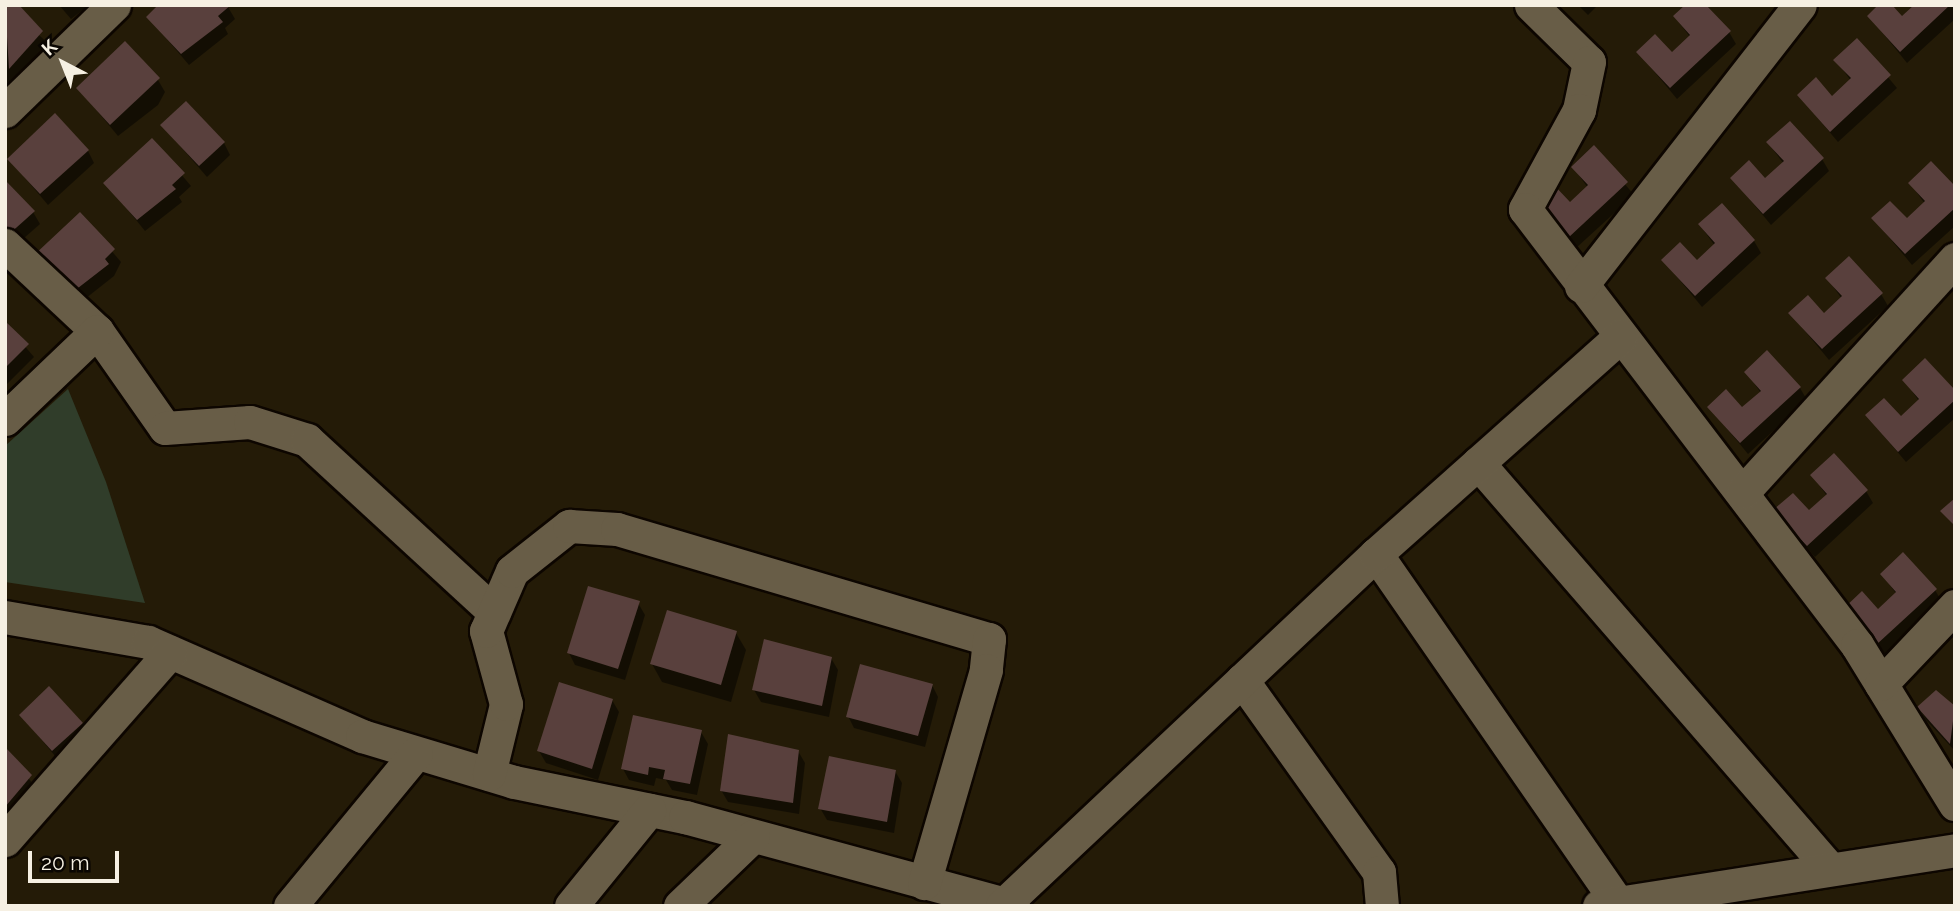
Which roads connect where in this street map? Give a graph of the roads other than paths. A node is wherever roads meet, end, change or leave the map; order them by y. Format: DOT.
graph roads {
  1 [pos="114,5"];
  2 [pos="1531,5"];
  3 [pos="1800,5"];
  4 [pos="5,111"];
  5 [pos="5,245"];
  6 [pos="1955,259"];
  7 [pos="1581,286"];
  8 [pos="96,331"];
  9 [pos="1621,336"];
  10 [pos="5,419"];
  11 [pos="1478,463"];
  12 [pos="1743,492"];
  13 [pos="1376,554"];
  14 [pos="1955,606"];
  15 [pos="494,612"];
  16 [pos="5,617"];
  17 [pos="170,652"];
  18 [pos="1242,680"];
  19 [pos="1881,684"];
  20 [pos="416,752"];
  21 [pos="489,774"];
  22 [pos="1955,804"];
  23 [pos="649,810"];
  24 [pos="753,836"];
  25 [pos="5,840"];
  26 [pos="1955,850"];
  27 [pos="1830,870"];
  28 [pos="924,883"];
  29 [pos="1608,904"];
  30 [pos="1006,905"];
  31 [pos="290,906"];
  32 [pos="571,906"];
  33 [pos="680,906"];
  34 [pos="1382,906"];
  1 -- 4 [label="street"];
  2 -- 7 [label="street"];
  3 -- 7 [label="street"];
  5 -- 8 [label="street"];
  6 -- 12 [label="street"];
  7 -- 9 [label="street"];
  8 -- 10 [label="street"];
  8 -- 15 [label="street"];
  9 -- 11 [label="street"];
  9 -- 12 [label="street"];
  11 -- 13 [label="street"];
  11 -- 27 [label="street"];
  12 -- 19 [label="street"];
  13 -- 18 [label="street"];
  13 -- 29 [label="street"];
  14 -- 19 [label="street"];
  15 -- 21 [label="street"];
  15 -- 28 [label="street"];
  16 -- 17 [label="street"];
  17 -- 20 [label="street"];
  17 -- 25 [label="street"];
  18 -- 30 [label="street"];
  18 -- 34 [label="street"];
  19 -- 22 [label="street"];
  20 -- 21 [label="street"];
  20 -- 31 [label="street"];
  21 -- 23 [label="street"];
  23 -- 24 [label="street"];
  23 -- 32 [label="street"];
  24 -- 28 [label="street"];
  24 -- 33 [label="street"];
  26 -- 27 [label="street"];
  27 -- 29 [label="street"];
  28 -- 30 [label="street"];
}
